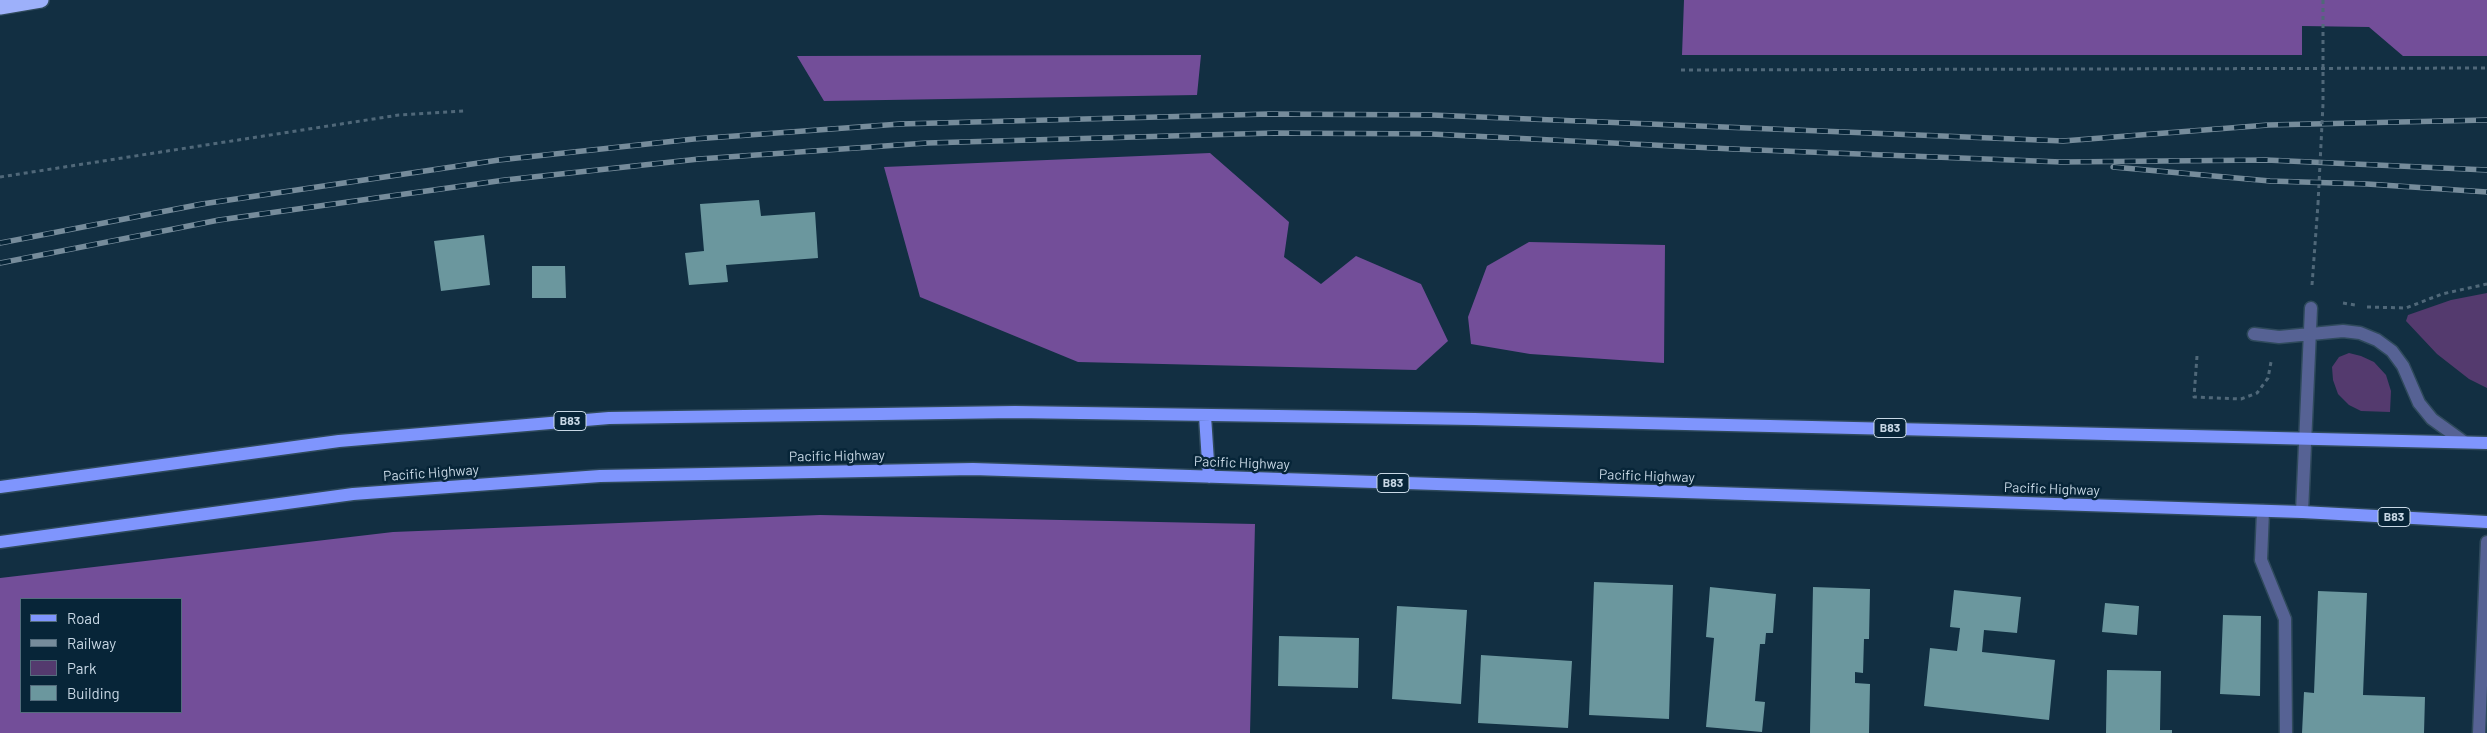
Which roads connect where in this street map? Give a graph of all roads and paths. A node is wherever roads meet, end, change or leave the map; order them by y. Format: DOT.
graph roads {
  1 [pos="41,0"];
  2 [pos="2322,0"];
  3 [pos="0,6"];
  4 [pos="2487,68"];
  5 [pos="2323,69"];
  6 [pos="1681,70"];
  7 [pos="465,111"];
  8 [pos="0,178"];
  9 [pos="2487,284"];
  10 [pos="2311,308"];
  11 [pos="2374,308"];
  12 [pos="2254,334"];
  13 [pos="2309,334"];
  14 [pos="2197,356"];
  15 [pos="2271,362"];
  16 [pos="1205,416"];
  17 [pos="2305,438"];
  18 [pos="2464,442"];
  19 [pos="2487,443"];
  20 [pos="1209,477"];
  21 [pos="0,487"];
  22 [pos="2263,511"];
  23 [pos="2302,512"];
  24 [pos="2487,522"];
  25 [pos="0,542"];
  26 [pos="2487,542"];
  27 [pos="2286,733"];
  28 [pos="2479,733"];
  1 -- 3 [label="highway"];
  2 -- 5 [label="path"];
  4 -- 5 [label="path"];
  5 -- 6 [label="path"];
  5 -- 10 [label="path, bridge"];
  7 -- 8 [label="path"];
  9 -- 11 [label="path"];
  10 -- 13 [label="lane"];
  12 -- 13 [label="lane"];
  13 -- 17 [label="lane"];
  13 -- 18 [label="lane"];
  14 -- 15 [label="path"];
  16 -- 17 [label="main road, B83"];
  16 -- 20 [label="main road"];
  16 -- 21 [label="main road, B83"];
  17 -- 18 [label="main road, B83"];
  17 -- 23 [label="lane"];
  18 -- 19 [label="main road, B83"];
  20 -- 22 [label="main road, Pacific Highway / B83"];
  20 -- 25 [label="main road, Pacific Highway / B83"];
  22 -- 23 [label="main road, Pacific Highway / B83"];
  22 -- 27 [label="lane"];
  23 -- 24 [label="main road, Pacific Highway / B83"];
  26 -- 28 [label="lane"];
}
